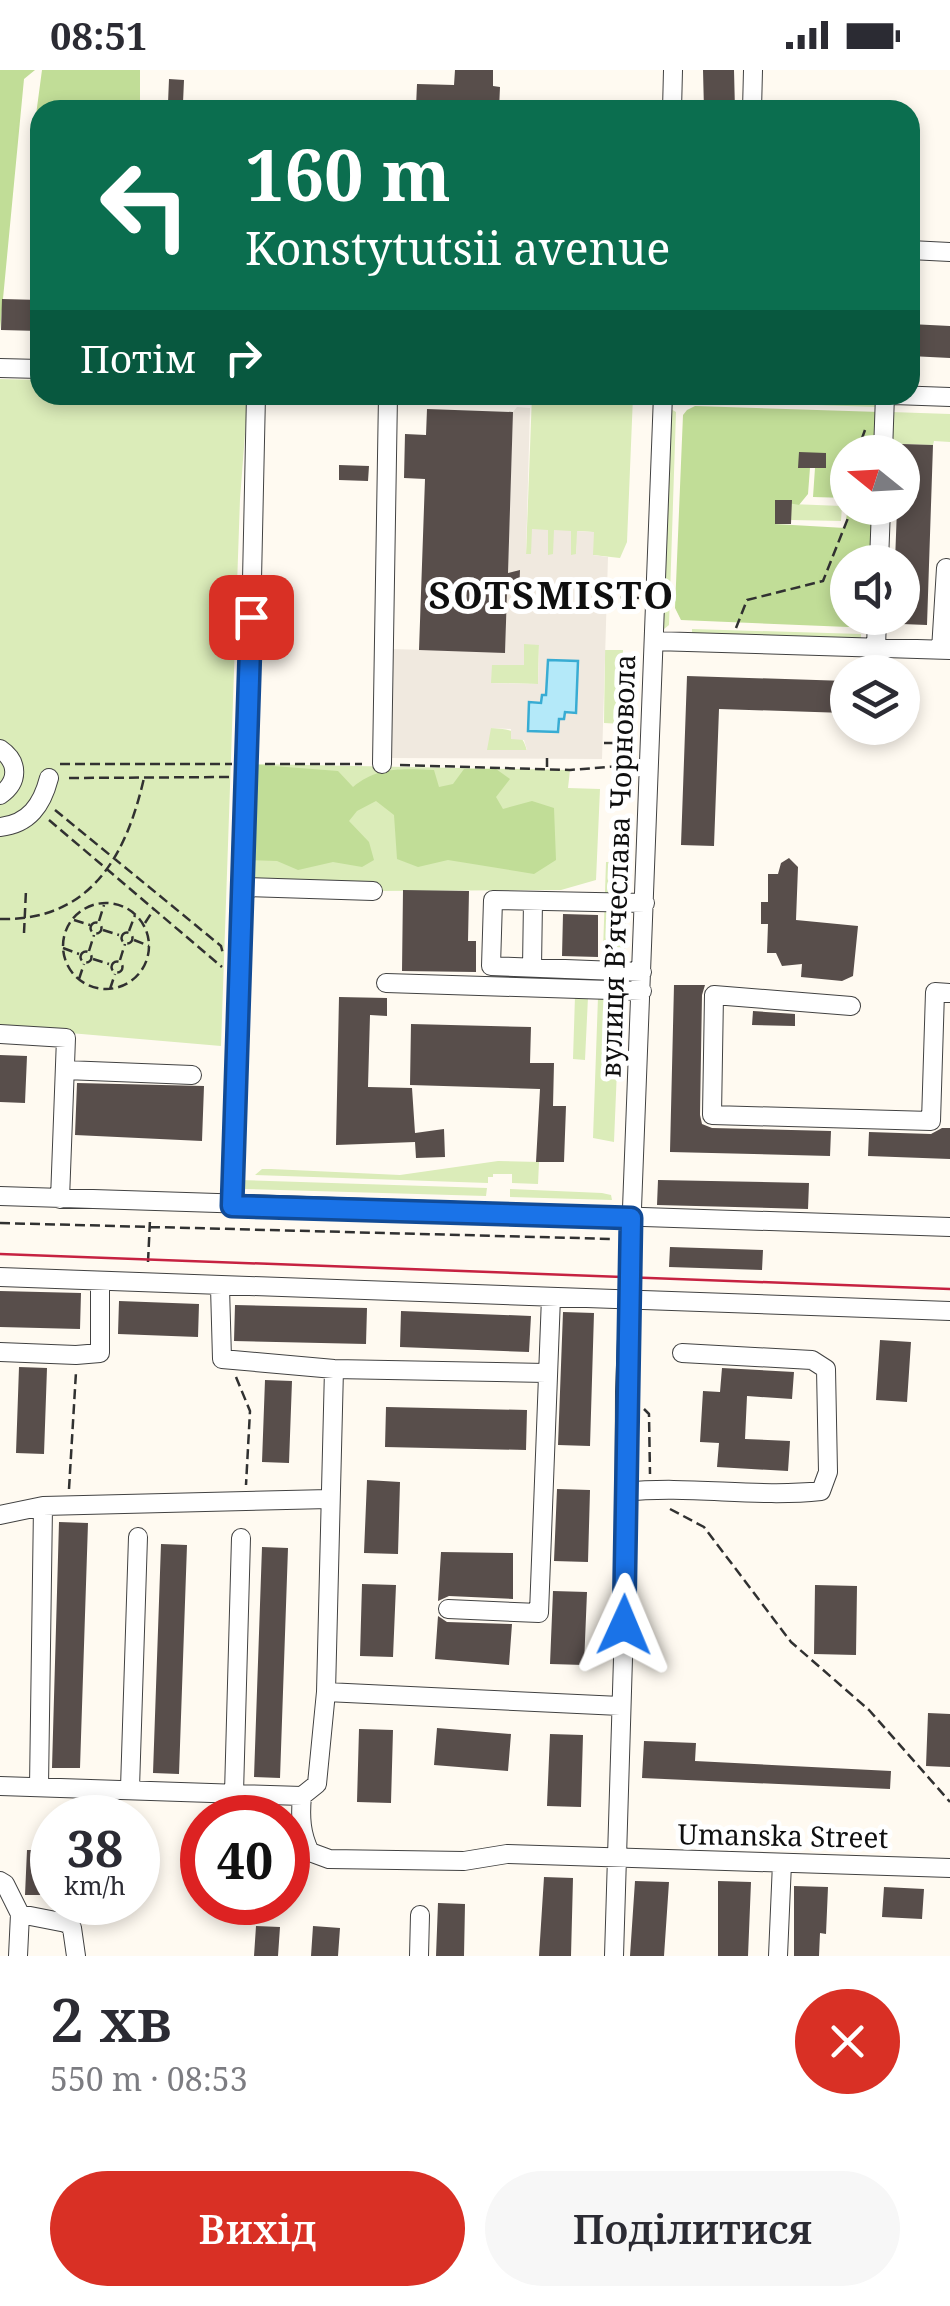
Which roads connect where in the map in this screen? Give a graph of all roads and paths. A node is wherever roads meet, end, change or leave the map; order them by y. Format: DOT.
graph roads {
  1 [pos="673,70"];
  2 [pos="752,70"];
  3 [pos="672,100"];
  4 [pos="752,100"];
  5 [pos="920,250"];
  6 [pos="950,252"];
  7 [pos="0,368"];
  8 [pos="30,370"];
  9 [pos="920,396"];
  10 [pos="950,397"];
  11 [pos="256,405"];
  12 [pos="388,405"];
  13 [pos="663,405"];
  14 [pos="884,405"];
  15 [pos="883,435"];
  16 [pos="845,525"];
  17 [pos="950,568"];
  18 [pos="646,598"];
  19 [pos="607,601"];
  20 [pos="876,635"];
  21 [pos="654,640"];
  22 [pos="735,644"];
  23 [pos="876,648"];
  24 [pos="946,650"];
  25 [pos="604,743"];
  26 [pos="0,749"];
  27 [pos="547,758"];
  28 [pos="130,764"];
  29 [pos="382,764"];
  30 [pos="649,764"];
  31 [pos="616,768"];
  32 [pos="547,769"];
  33 [pos="50,771"];
  34 [pos="248,771"];
  35 [pos="130,778"];
  36 [pos="144,778"];
  37 [pos="0,795"];
  38 [pos="39,804"];
  39 [pos="0,827"];
  40 [pos="116,860"];
  41 [pos="109,870"];
  42 [pos="244,887"];
  43 [pos="26,890"];
  44 [pos="373,891"];
  45 [pos="533,901"];
  46 [pos="105,903"];
  47 [pos="645,904"];
  48 [pos="154,908"];
  49 [pos="136,914"];
  50 [pos="0,919"];
  51 [pos="72,919"];
  52 [pos="24,920"];
  53 [pos="98,922"];
  54 [pos="144,924"];
  55 [pos="91,926"];
  56 [pos="102,930"];
  57 [pos="94,933"];
  58 [pos="129,933"];
  59 [pos="24,934"];
  60 [pos="122,936"];
  61 [pos="132,940"];
  62 [pos="125,944"];
  63 [pos="149,946"];
  64 [pos="64,948"];
  65 [pos="88,952"];
  66 [pos="81,955"];
  67 [pos="92,959"];
  68 [pos="84,962"];
  69 [pos="119,962"];
  70 [pos="112,965"];
  71 [pos="532,968"];
  72 [pos="116,973"];
  73 [pos="79,979"];
  74 [pos="642,981"];
  75 [pos="386,983"];
  76 [pos="110,989"];
  77 [pos="950,993"];
  78 [pos="851,1006"];
  79 [pos="0,1034"];
  80 [pos="65,1070"];
  81 [pos="192,1075"];
  82 [pos="0,1196"];
  83 [pos="60,1199"];
  84 [pos="151,1203"];
  85 [pos="232,1206"];
  86 [pos="631,1218"];
  87 [pos="0,1223"];
  88 [pos="950,1227"];
  89 [pos="150,1229"];
  90 [pos="630,1239"];
  91 [pos="0,1277"];
  92 [pos="100,1282"];
  93 [pos="146,1284"];
  94 [pos="220,1287"];
  95 [pos="551,1298"];
  96 [pos="630,1300"];
  97 [pos="950,1312"];
  98 [pos="0,1352"];
  99 [pos="682,1352"];
  100 [pos="76,1355"];
  101 [pos="229,1361"];
  102 [pos="334,1369"];
  103 [pos="546,1373"];
  104 [pos="625,1392"];
  105 [pos="651,1489"];
  106 [pos="624,1492"];
  107 [pos="329,1499"];
  108 [pos="246,1502"];
  109 [pos="68,1505"];
  110 [pos="43,1506"];
  111 [pos="0,1515"];
  112 [pos="138,1537"];
  113 [pos="241,1538"];
  114 [pos="448,1609"];
  115 [pos="326,1692"];
  116 [pos="620,1706"];
  117 [pos="0,1786"];
  118 [pos="38,1786"];
  119 [pos="130,1788"];
  120 [pos="234,1793"];
  121 [pos="279,1795"];
  122 [pos="303,1795"];
  123 [pos="950,1802"];
  124 [pos="310,1852"];
  125 [pos="616,1860"];
  126 [pos="782,1863"];
  127 [pos="950,1868"];
  128 [pos="0,1882"];
  129 [pos="20,1914"];
  130 [pos="420,1915"];
  131 [pos="18,1956"];
  132 [pos="76,1956"];
  133 [pos="419,1956"];
  134 [pos="614,1956"];
  135 [pos="778,1956"];
  1 -- 3 [label="street"];
  2 -- 4 [label="street"];
  5 -- 6 [label="street"];
  7 -- 8 [label="street"];
  9 -- 10 [label="street"];
  11 -- 34 [label="street"];
  12 -- 29 [label="street"];
  13 -- 21 [label="street, вулиця Вʼячеслава Чорновола"];
  14 -- 15 [label="street"];
  16 -- 22 [label="path"];
  17 -- 24 [label="street"];
  18 -- 19 [label="path"];
  20 -- 23 [label="street"];
  21 -- 22 [label="street"];
  21 -- 30 [label="street, вулиця Вʼячеслава Чорновола"];
  22 -- 23 [label="street"];
  23 -- 24 [label="street"];
  25 -- 31 [label="path"];
  26 -- 37 [label="street"];
  27 -- 32 [label="path"];
  28 -- 33 [label="path"];
  28 -- 34 [label="path"];
  28 -- 35 [label="path"];
  29 -- 32 [label="path"];
  29 -- 34 [label="path"];
  30 -- 31 [label="path"];
  30 -- 47 [label="street, вулиця Вʼячеслава Чорновола"];
  31 -- 32 [label="path"];
  33 -- 35 [label="path"];
  33 -- 38 [label="street"];
  34 -- 36 [label="path"];
  34 -- 42 [label="street"];
  35 -- 36 [label="path"];
  36 -- 40 [label="path"];
  38 -- 39 [label="street"];
  38 -- 40 [label="path"];
  38 -- 41 [label="path"];
  40 -- 41 [label="path"];
  40 -- 48 [label="path"];
  41 -- 48 [label="path"];
  41 -- 52 [label="path"];
  42 -- 44 [label="street"];
  42 -- 85 [label="street"];
  43 -- 52 [label="path"];
  45 -- 47 [label="street"];
  45 -- 71 [label="street"];
  45 -- 71 [label="street"];
  46 -- 49 [label="path"];
  46 -- 51 [label="path"];
  46 -- 53 [label="path"];
  47 -- 74 [label="street, вулиця Вʼячеслава Чорновола"];
  48 -- 54 [label="path"];
  49 -- 54 [label="path"];
  49 -- 58 [label="path"];
  50 -- 52 [label="path"];
  51 -- 55 [label="path"];
  51 -- 64 [label="path"];
  52 -- 59 [label="path"];
  53 -- 55 [label="path"];
  53 -- 56 [label="path"];
  54 -- 63 [label="path"];
  55 -- 57 [label="path"];
  56 -- 57 [label="path"];
  56 -- 60 [label="path"];
  57 -- 65 [label="path"];
  58 -- 60 [label="path"];
  58 -- 61 [label="path"];
  60 -- 62 [label="path"];
  61 -- 62 [label="path"];
  61 -- 63 [label="path"];
  62 -- 69 [label="path"];
  63 -- 76 [label="path"];
  64 -- 66 [label="path"];
  64 -- 73 [label="path"];
  65 -- 66 [label="path"];
  65 -- 67 [label="path"];
  66 -- 68 [label="path"];
  67 -- 68 [label="path"];
  67 -- 70 [label="path"];
  68 -- 73 [label="path"];
  69 -- 70 [label="path"];
  69 -- 72 [label="path"];
  70 -- 72 [label="path"];
  71 -- 74 [label="street"];
  72 -- 76 [label="path"];
  73 -- 76 [label="path"];
  74 -- 75 [label="street"];
  74 -- 86 [label="street, вулиця Вʼячеслава Чорновола"];
  77 -- 78 [label="street"];
  79 -- 80 [label="street"];
  80 -- 81 [label="street"];
  80 -- 83 [label="street"];
  82 -- 83 [label="street"];
  83 -- 84 [label="street"];
  84 -- 85 [label="street"];
  84 -- 89 [label="path"];
  85 -- 86 [label="street"];
  86 -- 88 [label="street"];
  86 -- 90 [label="street, вулиця Вʼячеслава Чорновола"];
  87 -- 89 [label="path"];
  89 -- 90 [label="path"];
  89 -- 93 [label="path"];
  90 -- 96 [label="street, вулиця Вʼячеслава Чорновола"];
  91 -- 92 [label="street"];
  92 -- 93 [label="street"];
  92 -- 100 [label="street"];
  93 -- 94 [label="street"];
  94 -- 95 [label="street"];
  94 -- 101 [label="street"];
  95 -- 96 [label="street"];
  95 -- 103 [label="street"];
  96 -- 97 [label="street"];
  96 -- 104 [label="street, вулиця Вʼячеслава Чорновола"];
  98 -- 100 [label="street"];
  99 -- 105 [label="street"];
  100 -- 109 [label="path"];
  101 -- 102 [label="street"];
  101 -- 108 [label="path"];
  102 -- 103 [label="street"];
  102 -- 107 [label="street"];
  103 -- 114 [label="street"];
  104 -- 105 [label="path"];
  104 -- 106 [label="street, вулиця Вʼячеслава Чорновола"];
  105 -- 106 [label="street"];
  105 -- 123 [label="path"];
  106 -- 116 [label="street, вулиця Вʼячеслава Чорновола"];
  107 -- 108 [label="street"];
  107 -- 115 [label="street"];
  108 -- 109 [label="street"];
  109 -- 110 [label="street"];
  110 -- 111 [label="street"];
  110 -- 118 [label="street"];
  112 -- 119 [label="street"];
  113 -- 120 [label="street"];
  115 -- 116 [label="street"];
  115 -- 122 [label="street"];
  116 -- 125 [label="street, вулиця Вʼячеслава Чорновола"];
  117 -- 118 [label="street"];
  118 -- 119 [label="street"];
  119 -- 120 [label="street"];
  120 -- 121 [label="street"];
  124 -- 125 [label="street, Umanska Street"];
  125 -- 126 [label="street, Umanska Street"];
  125 -- 134 [label="street, вулиця Вʼячеслава Чорновола"];
  126 -- 127 [label="street, Umanska Street"];
  126 -- 135 [label="street"];
  128 -- 129 [label="street"];
  129 -- 131 [label="street"];
  129 -- 132 [label="street"];
  130 -- 133 [label="street"];
}
